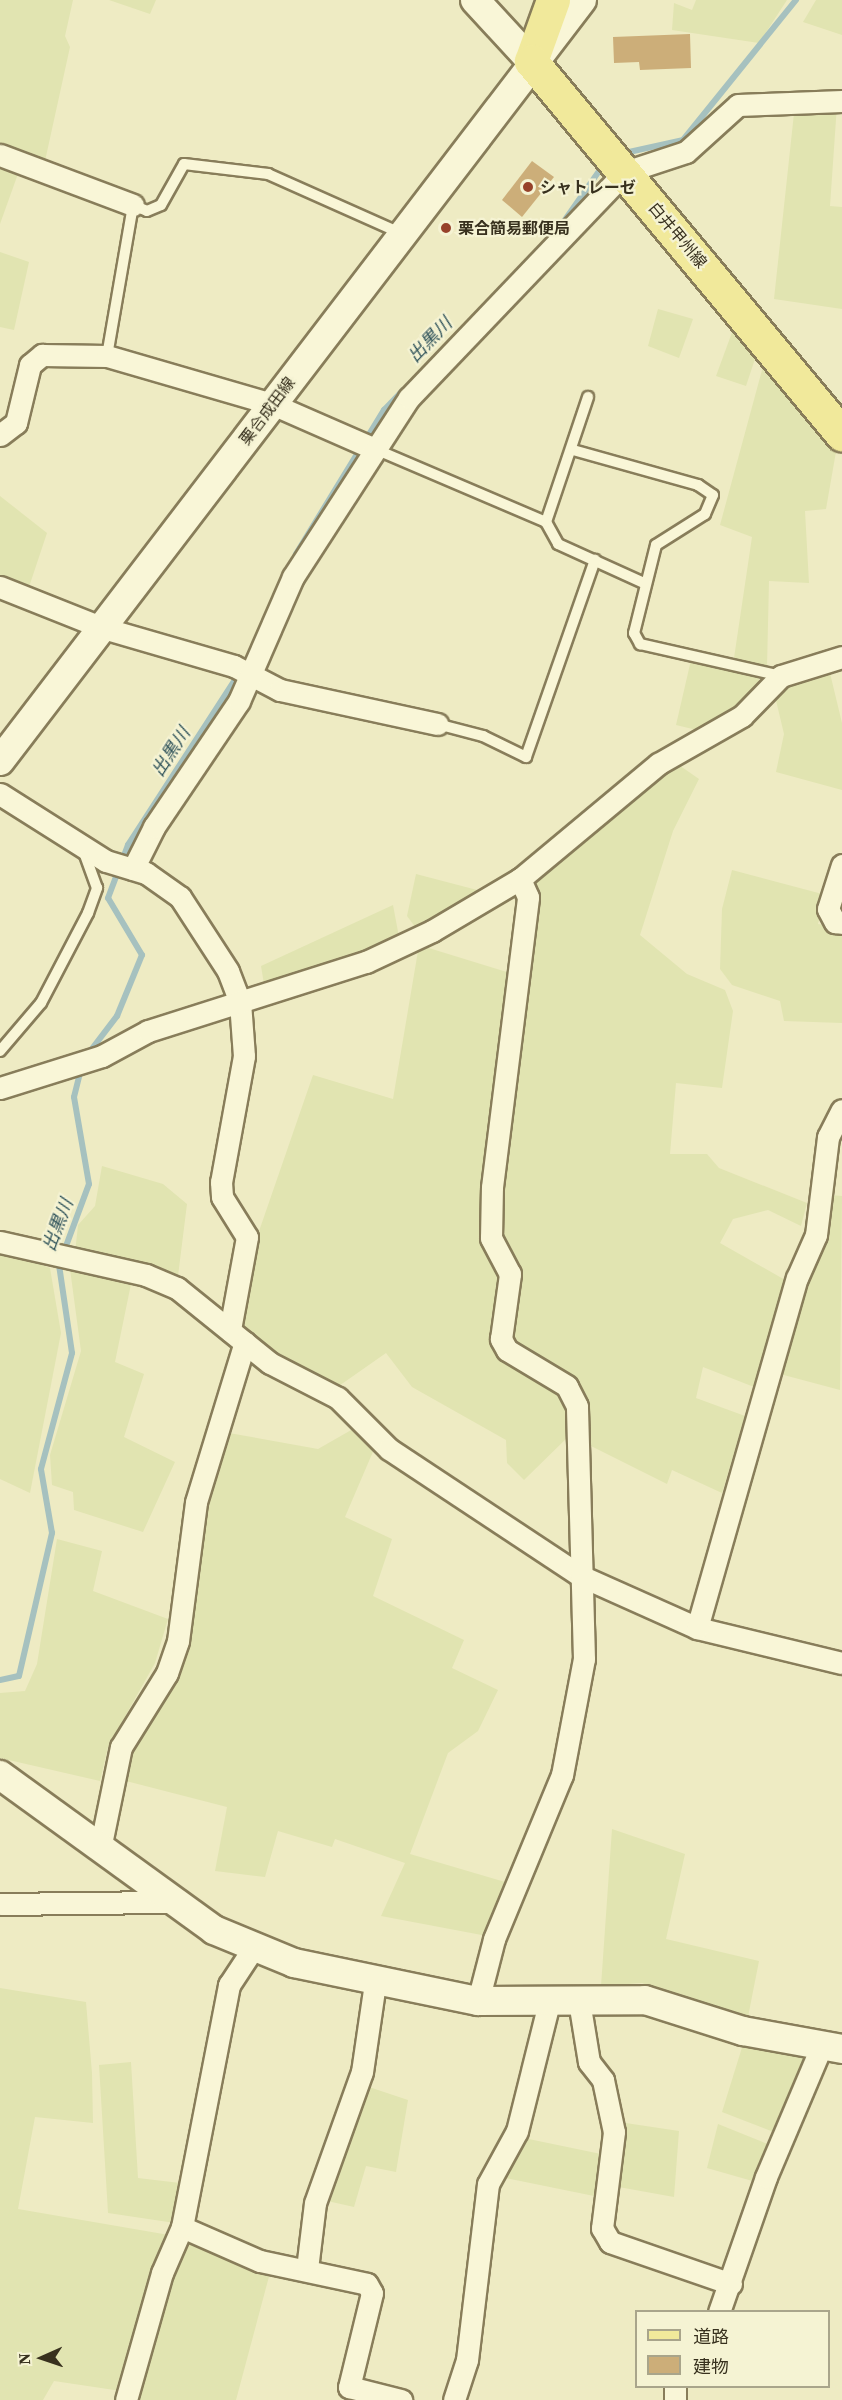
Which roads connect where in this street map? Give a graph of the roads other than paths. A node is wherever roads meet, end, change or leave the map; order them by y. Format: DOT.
graph roads {
  1 [pos="475,0"];
  2 [pos="553,0"];
  3 [pos="582,0"];
  4 [pos="531,61"];
  5 [pos="842,100"];
  6 [pos="0,154"];
  7 [pos="617,163"];
  8 [pos="133,205"];
  9 [pos="403,234"];
  10 [pos="107,356"];
  11 [pos="588,397"];
  12 [pos="272,404"];
  13 [pos="842,434"];
  14 [pos="0,435"];
  15 [pos="375,449"];
  16 [pos="573,450"];
  17 [pos="546,522"];
  18 [pos="595,560"];
  19 [pos="644,583"];
  20 [pos="0,587"];
  21 [pos="103,628"];
  22 [pos="842,657"];
  23 [pos="243,669"];
  24 [pos="781,676"];
  25 [pos="437,724"];
  26 [pos="0,760"];
  27 [pos="0,794"];
  28 [pos="82,846"];
  29 [pos="842,865"];
  30 [pos="133,869"];
  31 [pos="520,879"];
  32 [pos="842,923"];
  33 [pos="240,1002"];
  34 [pos="0,1051"];
  35 [pos="0,1088"];
  36 [pos="842,1110"];
  37 [pos="0,1242"];
  38 [pos="238,1336"];
  39 [pos="580,1576"];
  40 [pos="697,1628"];
  41 [pos="842,1663"];
  42 [pos="0,1775"];
  43 [pos="100,1849"];
  44 [pos="170,1902"];
  45 [pos="0,1904"];
  46 [pos="252,1950"];
  47 [pos="375,1983"];
  48 [pos="478,2001"];
  49 [pos="579,2001"];
  50 [pos="549,2002"];
  51 [pos="832,2047"];
  52 [pos="182,2227"];
  53 [pos="307,2269"];
  54 [pos="731,2284"];
  55 [pos="720,2310"];
  56 [pos="126,2400"];
  57 [pos="401,2400"];
  58 [pos="454,2400"];
  1 -- 4 [label="street"];
  2 -- 4 [label="main road"];
  3 -- 4 [label="street, 栗合成田線"];
  4 -- 7 [label="main road, 白井甲州線"];
  4 -- 9 [label="street, 栗合成田線"];
  5 -- 7 [label="street"];
  6 -- 8 [label="street"];
  7 -- 13 [label="main road, 白井甲州線"];
  7 -- 15 [label="street"];
  8 -- 9 [label="lane"];
  8 -- 10 [label="lane"];
  9 -- 12 [label="street, 栗合成田線"];
  10 -- 12 [label="street"];
  10 -- 14 [label="street"];
  11 -- 16 [label="lane"];
  12 -- 15 [label="street"];
  12 -- 21 [label="street, 栗合成田線"];
  15 -- 17 [label="lane"];
  15 -- 23 [label="street"];
  16 -- 17 [label="lane"];
  16 -- 19 [label="lane"];
  17 -- 18 [label="lane"];
  18 -- 19 [label="lane"];
  18 -- 25 [label="lane"];
  19 -- 24 [label="lane"];
  20 -- 21 [label="street"];
  21 -- 23 [label="street"];
  21 -- 26 [label="street, 栗合成田線"];
  22 -- 24 [label="street"];
  23 -- 25 [label="street"];
  23 -- 30 [label="street"];
  24 -- 31 [label="street"];
  27 -- 28 [label="street"];
  28 -- 30 [label="street"];
  28 -- 34 [label="lane"];
  29 -- 32 [label="street"];
  30 -- 33 [label="street"];
  31 -- 33 [label="street"];
  31 -- 39 [label="street"];
  33 -- 35 [label="street"];
  33 -- 38 [label="street"];
  36 -- 40 [label="street"];
  37 -- 38 [label="street"];
  38 -- 39 [label="street"];
  38 -- 43 [label="street"];
  39 -- 40 [label="street"];
  39 -- 48 [label="street"];
  40 -- 41 [label="street"];
  42 -- 43 [label="street"];
  43 -- 44 [label="street"];
  44 -- 45 [label="street"];
  44 -- 46 [label="street"];
  46 -- 47 [label="street"];
  46 -- 52 [label="street"];
  47 -- 48 [label="street"];
  47 -- 53 [label="street"];
  48 -- 50 [label="street"];
  49 -- 50 [label="street"];
  49 -- 51 [label="street"];
  49 -- 54 [label="street"];
  50 -- 58 [label="street"];
  51 -- 54 [label="street"];
  52 -- 53 [label="street"];
  52 -- 56 [label="street"];
  53 -- 57 [label="street"];
  54 -- 55 [label="street"];
}
